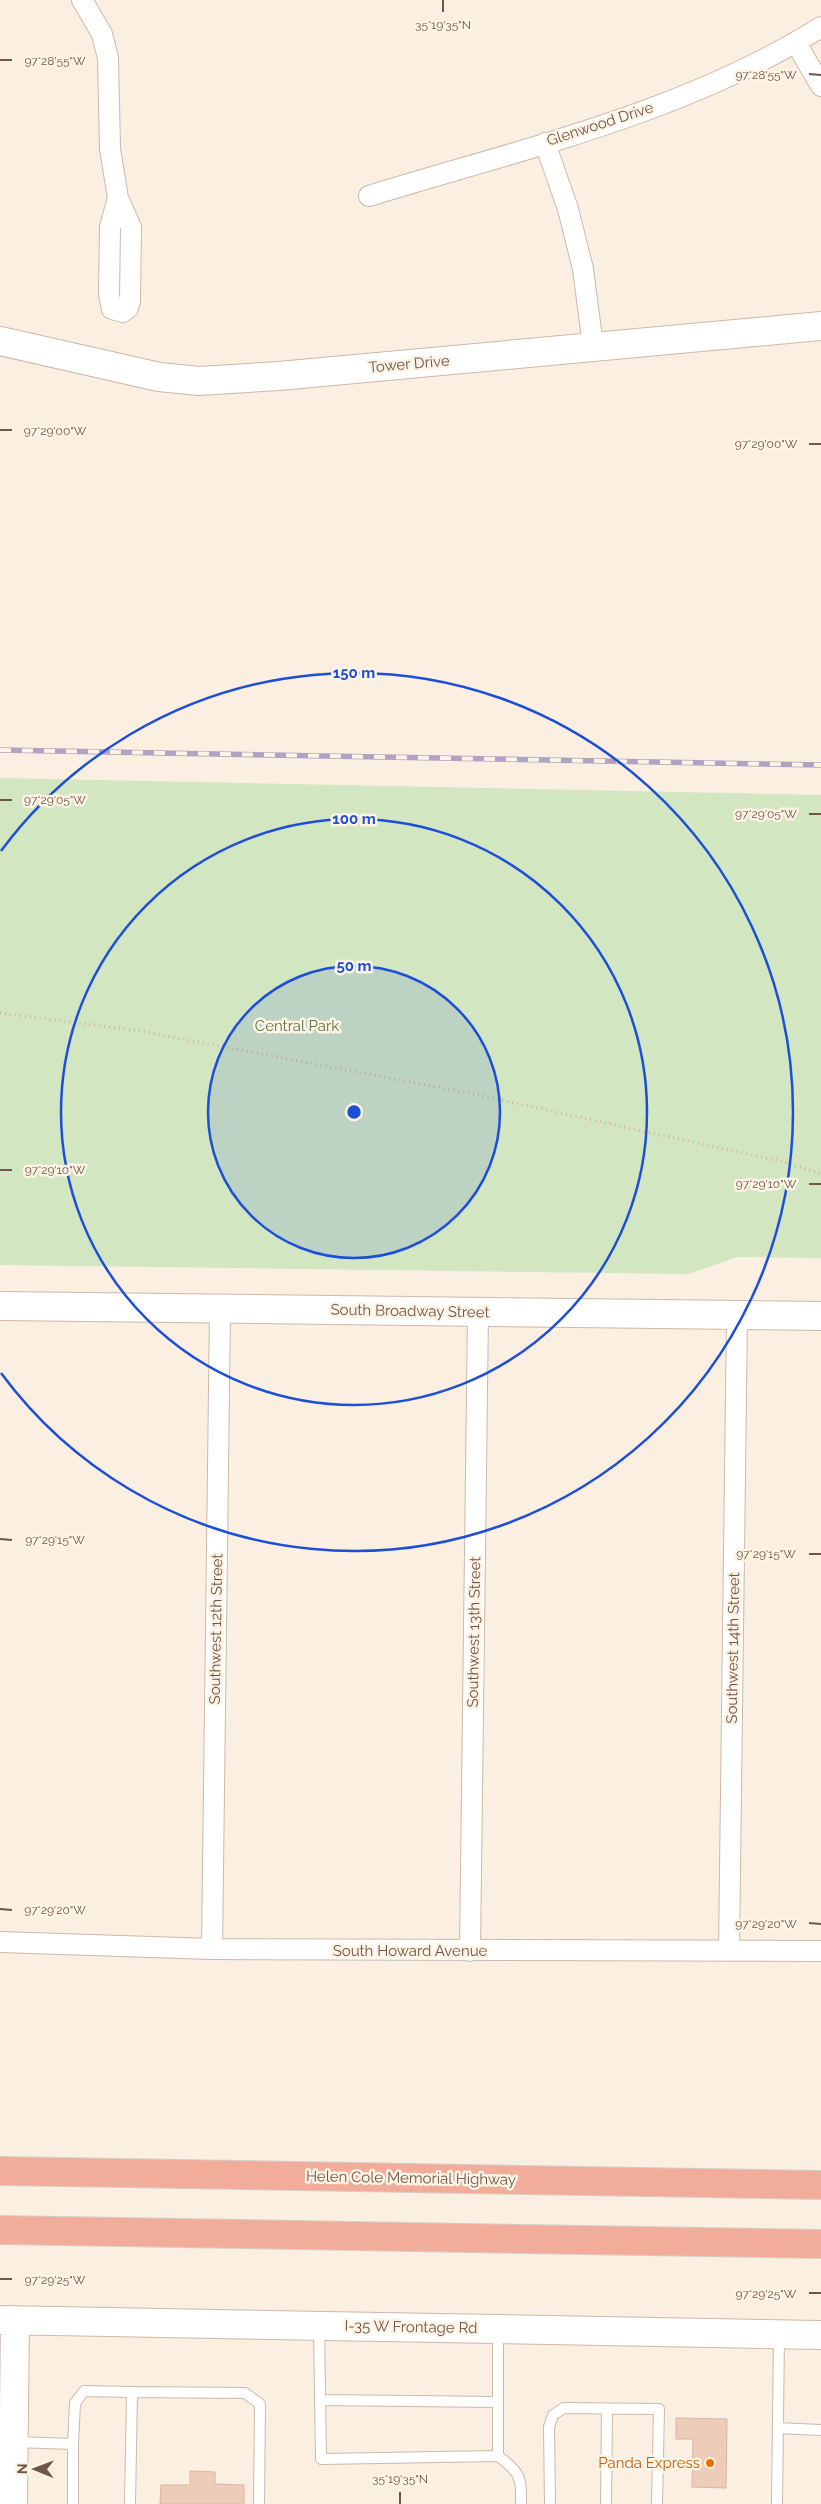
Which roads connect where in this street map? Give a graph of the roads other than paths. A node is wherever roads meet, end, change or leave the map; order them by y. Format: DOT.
graph roads {
  1 [pos="82,0"];
  2 [pos="821,27"];
  3 [pos="796,42"];
  4 [pos="821,86"];
  5 [pos="546,142"];
  6 [pos="369,196"];
  7 [pos="118,198"];
  8 [pos="821,326"];
  9 [pos="0,341"];
  10 [pos="593,346"];
  11 [pos="0,1306"];
  12 [pos="220,1309"];
  13 [pos="478,1312"];
  14 [pos="737,1315"];
  15 [pos="821,1316"];
  16 [pos="0,1942"];
  17 [pos="212,1949"];
  18 [pos="470,1951"];
  19 [pos="729,1951"];
  20 [pos="821,1951"];
  21 [pos="0,2171"];
  22 [pos="821,2185"];
  23 [pos="0,2230"];
  24 [pos="821,2244"];
  25 [pos="7,2320"];
  26 [pos="319,2326"];
  27 [pos="498,2329"];
  28 [pos="778,2334"];
  29 [pos="821,2335"];
  30 [pos="132,2392"];
  31 [pos="320,2400"];
  32 [pos="498,2402"];
  33 [pos="607,2408"];
  34 [pos="778,2428"];
  35 [pos="821,2430"];
  36 [pos="14,2442"];
  37 [pos="74,2444"];
  38 [pos="498,2456"];
  39 [pos="13,2504"];
  40 [pos="73,2504"];
  41 [pos="130,2504"];
  42 [pos="259,2504"];
  43 [pos="521,2504"];
  44 [pos="550,2504"];
  45 [pos="606,2504"];
  46 [pos="657,2504"];
  47 [pos="777,2504"];
  1 -- 7 [label="street"];
  2 -- 3 [label="street, Glenwood Drive"];
  3 -- 4 [label="street"];
  3 -- 5 [label="street, Glenwood Drive"];
  5 -- 6 [label="street, Glenwood Drive"];
  5 -- 10 [label="street"];
  8 -- 10 [label="street, Tower Drive"];
  9 -- 10 [label="street, Tower Drive"];
  11 -- 12 [label="street, South Broadway Street"];
  12 -- 13 [label="street, South Broadway Street"];
  12 -- 17 [label="street, Southwest 12th Street"];
  13 -- 14 [label="street, South Broadway Street"];
  13 -- 18 [label="street, Southwest 13th Street"];
  14 -- 15 [label="street, South Broadway Street"];
  14 -- 19 [label="street, Southwest 14th Street"];
  16 -- 17 [label="street, South Howard Avenue"];
  17 -- 18 [label="street, South Howard Avenue"];
  18 -- 19 [label="street, South Howard Avenue"];
  19 -- 20 [label="street, South Howard Avenue"];
  21 -- 22 [label="highway, Helen Cole Memorial Highway"];
  23 -- 24 [label="highway"];
  25 -- 26 [label="street, I-35 W Frontage Rd"];
  25 -- 36 [label="street"];
  26 -- 27 [label="street, I-35 W Frontage Rd"];
  26 -- 31 [label="lane"];
  27 -- 28 [label="street, I-35 W Frontage Rd"];
  27 -- 32 [label="lane"];
  28 -- 29 [label="street, I-35 W Frontage Rd"];
  28 -- 34 [label="lane"];
  30 -- 37 [label="lane"];
  30 -- 41 [label="lane"];
  30 -- 42 [label="lane"];
  31 -- 32 [label="lane"];
  31 -- 38 [label="lane"];
  32 -- 38 [label="lane"];
  33 -- 44 [label="lane"];
  33 -- 45 [label="lane"];
  33 -- 46 [label="lane"];
  34 -- 35 [label="lane"];
  34 -- 47 [label="lane"];
  36 -- 37 [label="lane"];
  36 -- 39 [label="street"];
  37 -- 40 [label="lane"];
  38 -- 43 [label="lane"];
}
